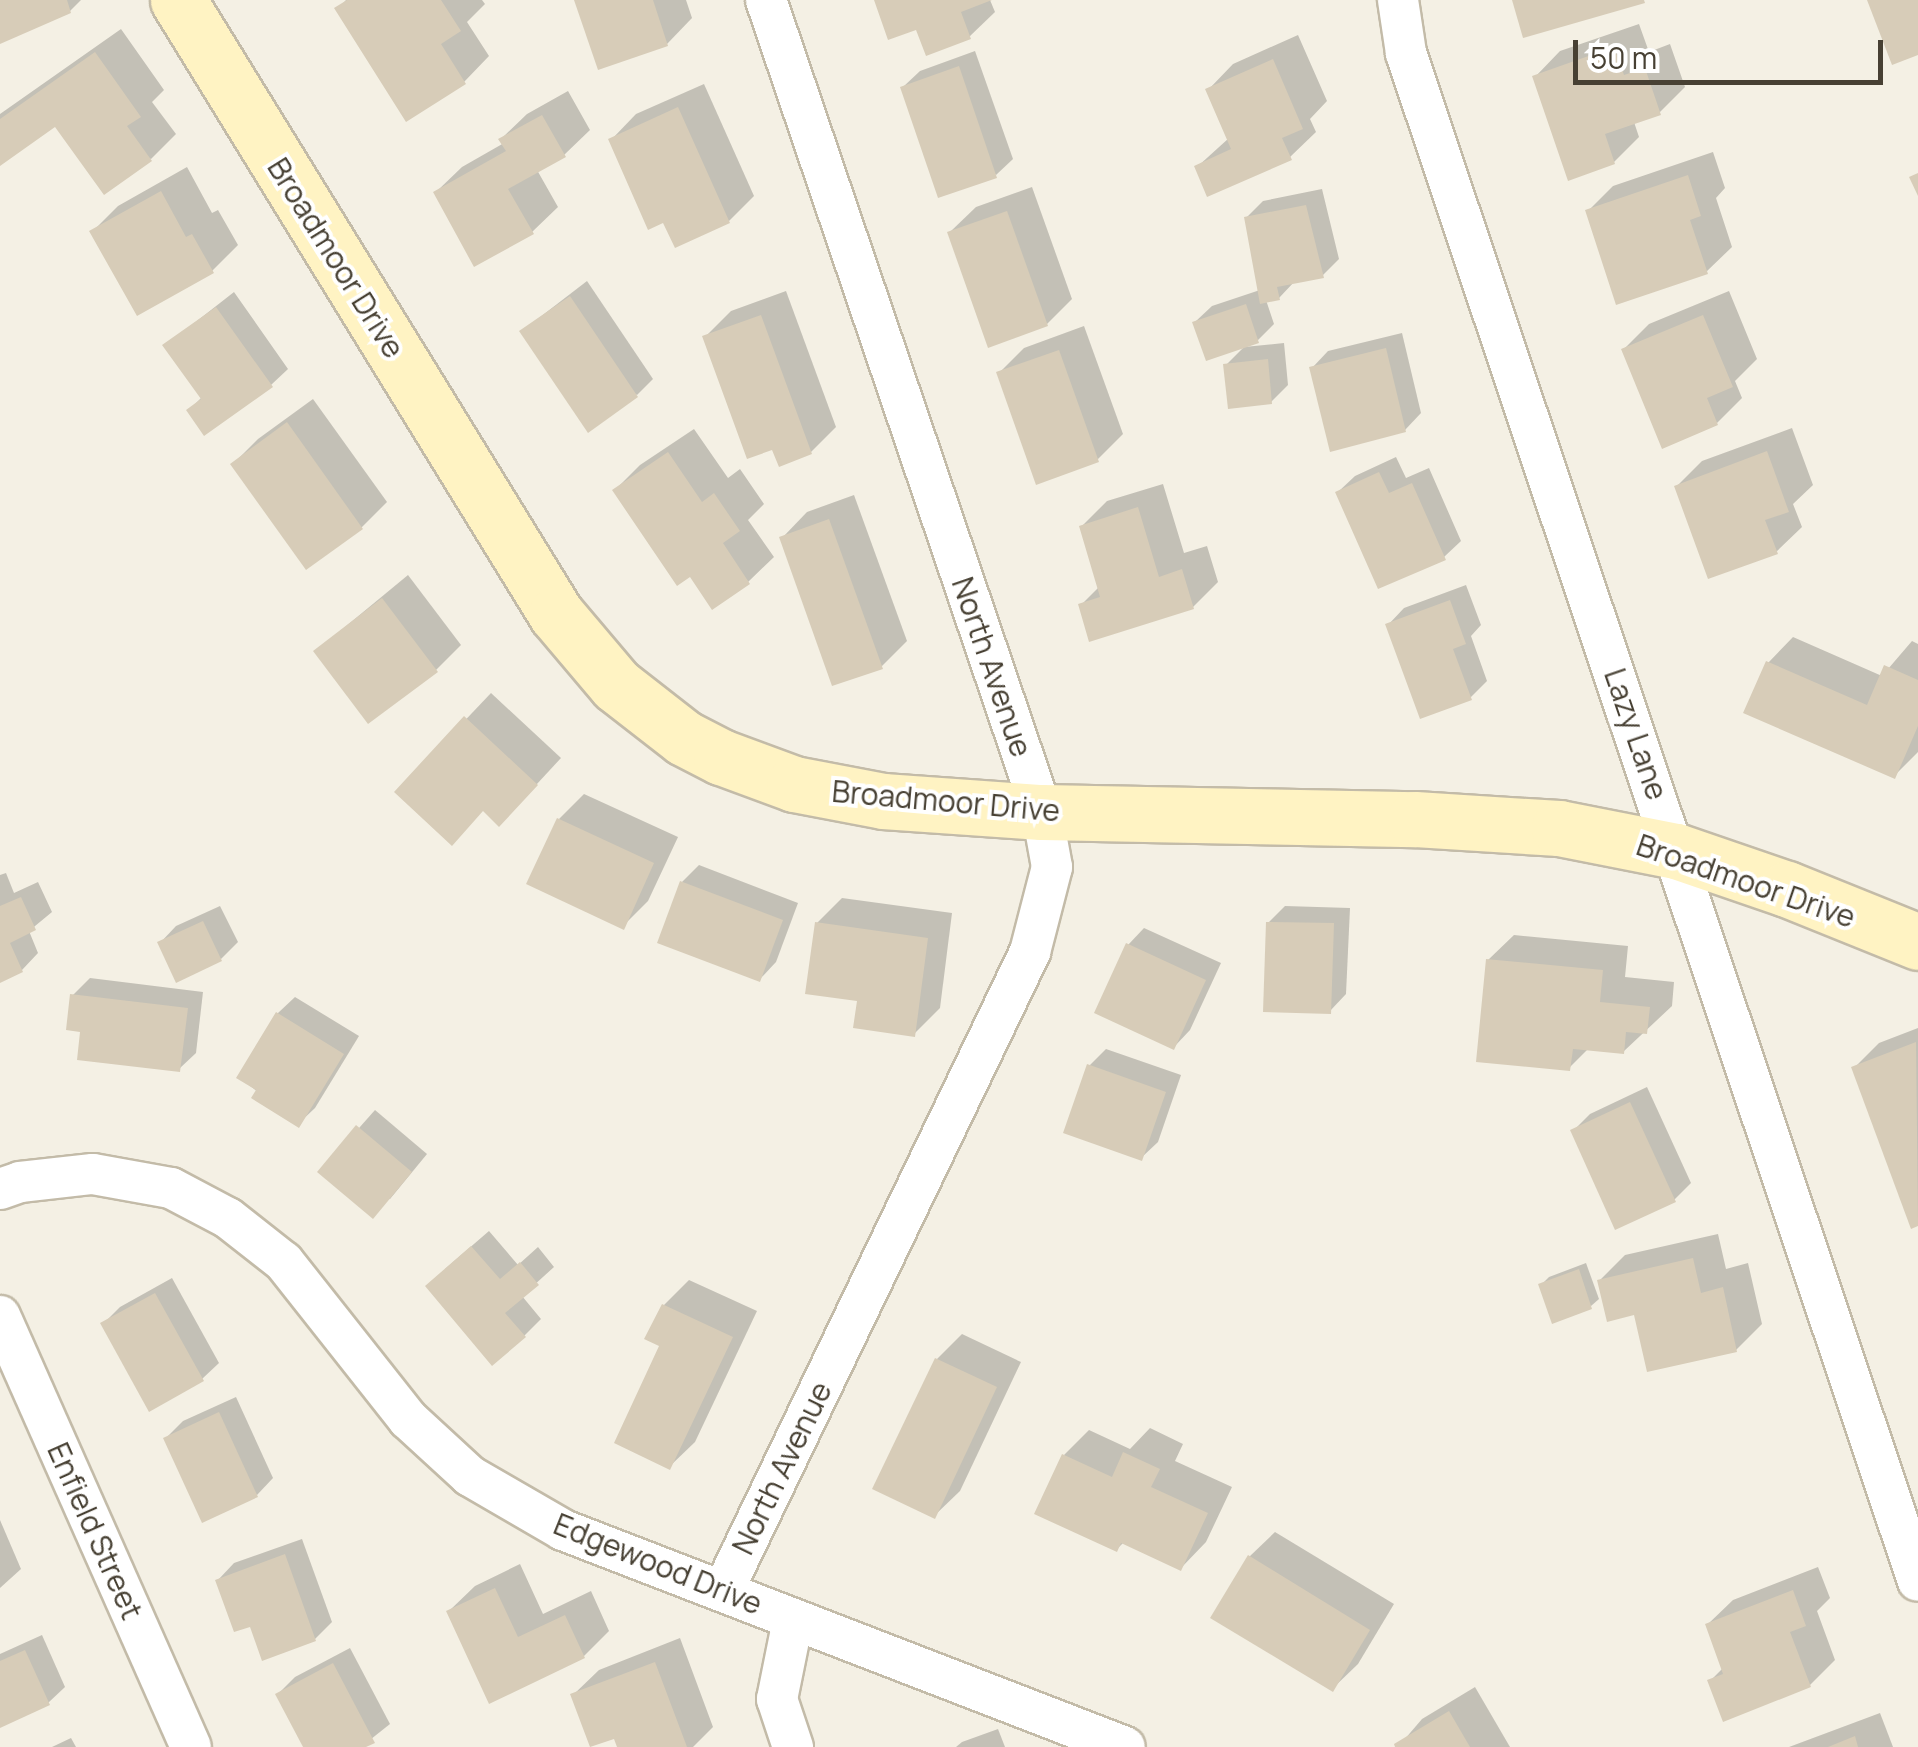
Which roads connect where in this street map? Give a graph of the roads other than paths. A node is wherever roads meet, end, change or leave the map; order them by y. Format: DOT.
graph roads {
  1 [pos="178,0"];
  2 [pos="766,0"];
  3 [pos="1398,0"];
  4 [pos="1042,812"];
  5 [pos="1676,852"];
  6 [pos="1918,942"];
  7 [pos="0,1190"];
  8 [pos="0,1316"];
  9 [pos="1918,1580"];
  10 [pos="724,1590"];
  11 [pos="793,1620"];
  12 [pos="190,1747"];
  13 [pos="794,1747"];
  14 [pos="1125,1747"];
  1 -- 4 [label="street, Broadmoor Drive"];
  2 -- 4 [label="street, North Avenue"];
  3 -- 5 [label="street, Lazy Lane"];
  4 -- 5 [label="street, Broadmoor Drive"];
  4 -- 10 [label="street, North Avenue"];
  5 -- 6 [label="street, Broadmoor Drive"];
  5 -- 9 [label="street, Lazy Lane"];
  7 -- 10 [label="street, Edgewood Drive"];
  8 -- 12 [label="street, Enfield Street"];
  10 -- 11 [label="street, Edgewood Drive"];
  11 -- 13 [label="street"];
  11 -- 14 [label="street, Edgewood Drive"];
}
